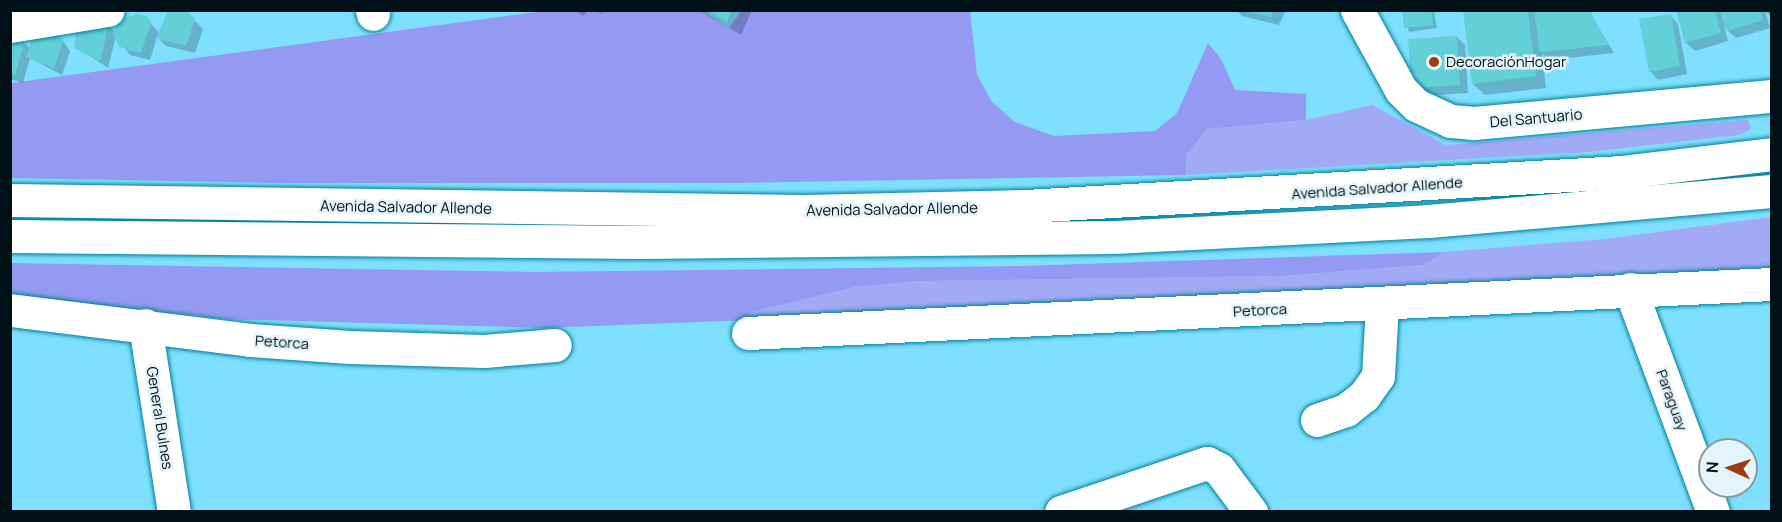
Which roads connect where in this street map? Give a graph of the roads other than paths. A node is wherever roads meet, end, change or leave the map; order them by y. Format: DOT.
graph roads {
  1 [pos="108,10"];
  2 [pos="1357,10"];
  3 [pos="10,27"];
  4 [pos="1772,96"];
  5 [pos="1772,154"];
  6 [pos="1772,191"];
  7 [pos="10,200"];
  8 [pos="10,236"];
  9 [pos="1772,284"];
  10 [pos="1630,289"];
  11 [pos="1382,304"];
  12 [pos="10,310"];
  13 [pos="145,325"];
  14 [pos="748,333"];
  15 [pos="555,345"];
  16 [pos="1317,420"];
  17 [pos="174,512"];
  18 [pos="1060,512"];
  19 [pos="1251,512"];
  20 [pos="1713,512"];
  1 -- 3 [label="main road"];
  2 -- 4 [label="main road, Del Santuario"];
  5 -- 7 [label="main road, Avenida Salvador Allende"];
  6 -- 8 [label="main road, Avenida Salvador Allende"];
  9 -- 10 [label="main road, Petorca"];
  10 -- 11 [label="main road, Petorca"];
  10 -- 20 [label="main road, Paraguay"];
  11 -- 14 [label="main road, Petorca"];
  11 -- 16 [label="main road"];
  12 -- 13 [label="main road, Petorca"];
  13 -- 15 [label="main road, Petorca"];
  13 -- 17 [label="main road, General Bulnes"];
  18 -- 19 [label="main road"];
}
